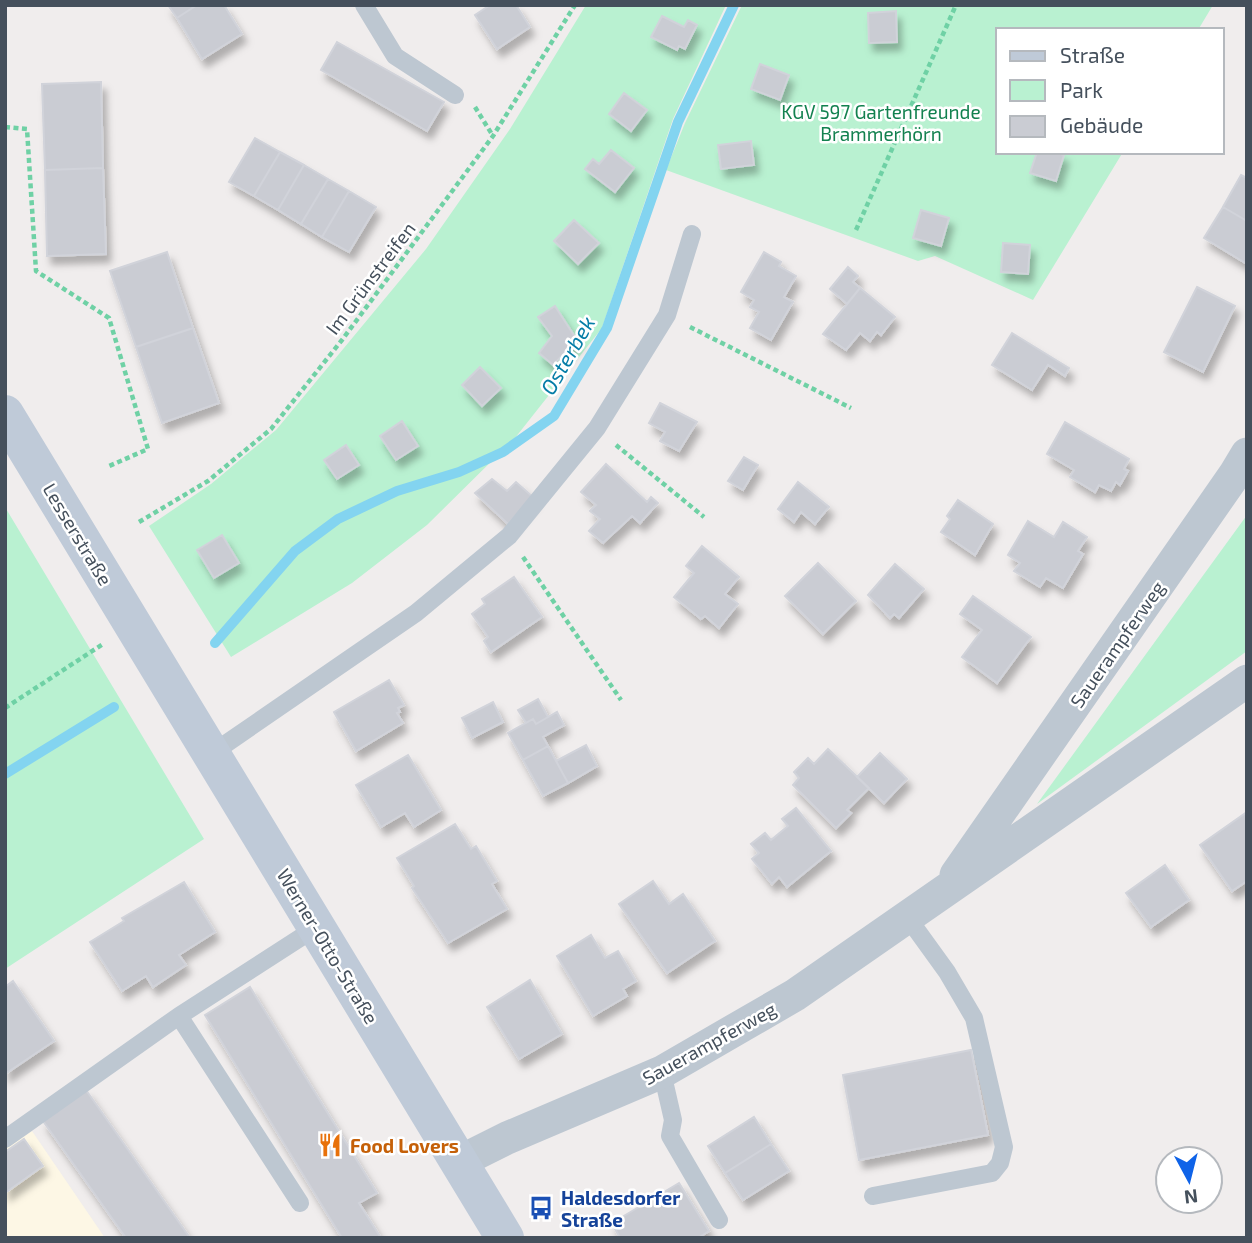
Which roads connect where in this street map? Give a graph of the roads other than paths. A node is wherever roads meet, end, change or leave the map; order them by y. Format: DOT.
graph roads {
  1 [pos="364,5"];
  2 [pos="455,95"];
  3 [pos="692,234"];
  4 [pos="5,414"];
  5 [pos="1243,469"];
  6 [pos="142,640"];
  7 [pos="1247,681"];
  8 [pos="211,754"];
  9 [pos="943,894"];
  10 [pos="908,918"];
  11 [pos="317,927"];
  12 [pos="179,1016"];
  13 [pos="662,1072"];
  14 [pos="5,1139"];
  15 [pos="459,1162"];
  16 [pos="873,1196"];
  17 [pos="300,1203"];
  18 [pos="719,1220"];
  19 [pos="505,1238"];
  1 -- 2 [label="lane"];
  3 -- 8 [label="lane"];
  4 -- 6 [label="main road, Lesserstraße"];
  5 -- 9 [label="street, Sauerampferweg"];
  6 -- 8 [label="main road, Werner-Otto-Straße"];
  7 -- 9 [label="street, Sauerampferweg"];
  8 -- 11 [label="main road, Werner-Otto-Straße"];
  9 -- 10 [label="street, Sauerampferweg"];
  10 -- 13 [label="street, Sauerampferweg"];
  10 -- 16 [label="lane"];
  11 -- 12 [label="lane"];
  11 -- 15 [label="main road, Werner-Otto-Straße"];
  12 -- 14 [label="lane"];
  12 -- 17 [label="lane"];
  13 -- 15 [label="street, Sauerampferweg"];
  13 -- 18 [label="lane"];
  15 -- 19 [label="main road, Werner-Otto-Straße"];
}
